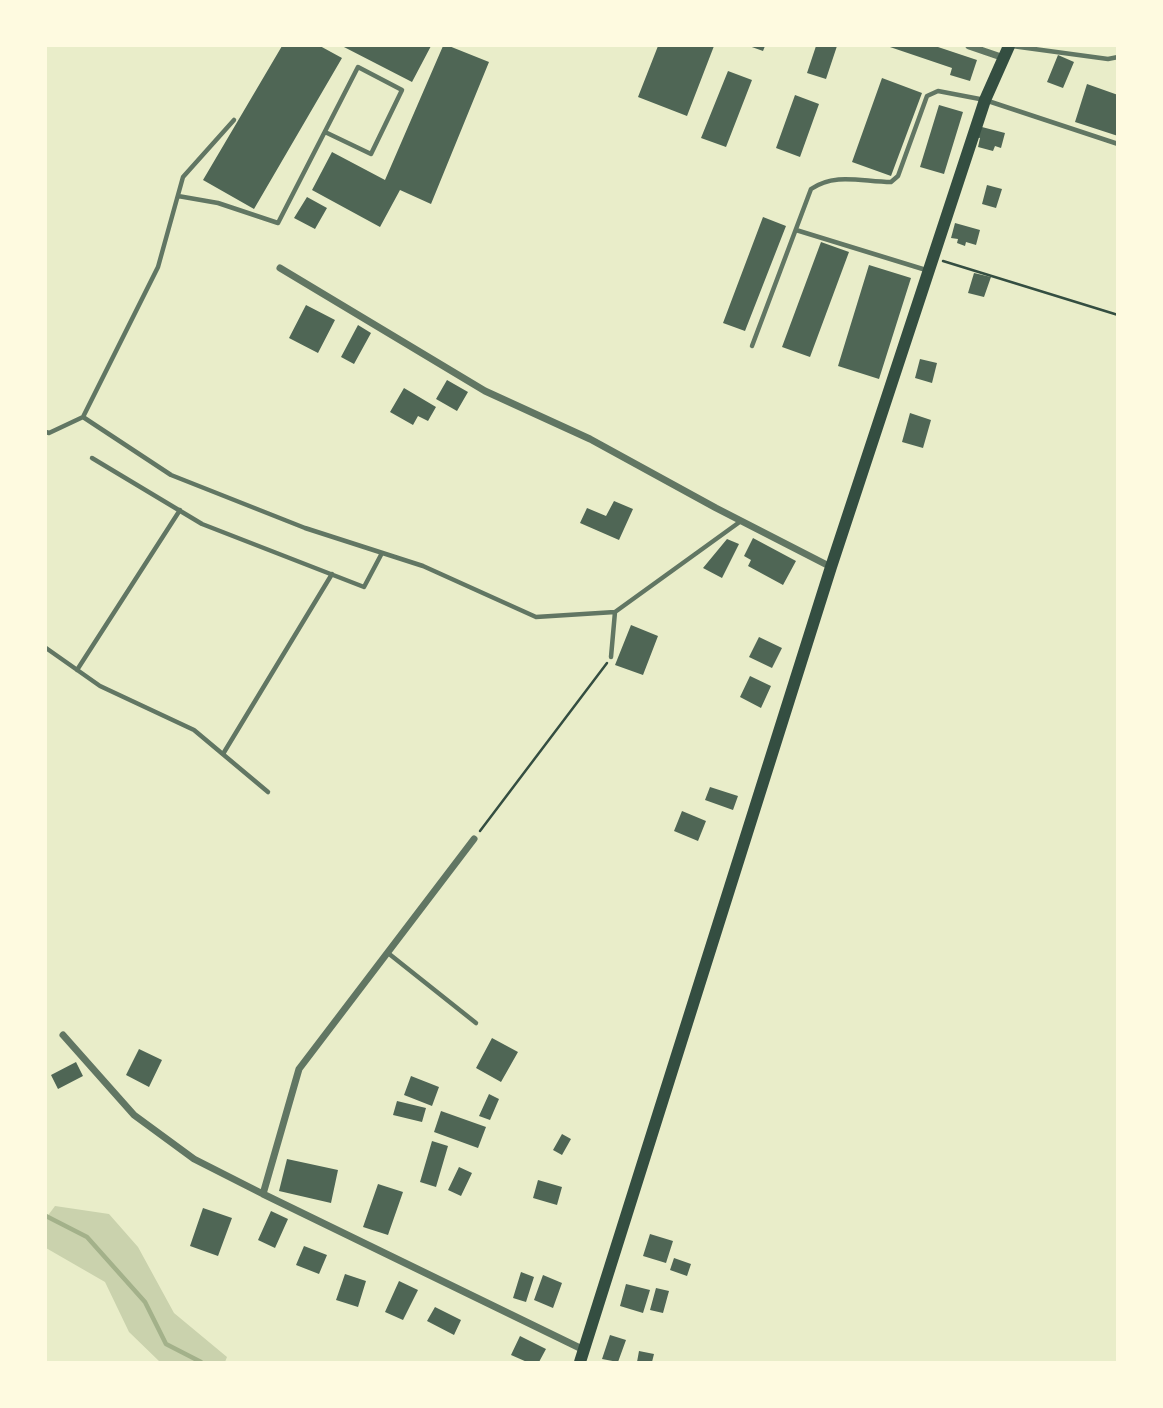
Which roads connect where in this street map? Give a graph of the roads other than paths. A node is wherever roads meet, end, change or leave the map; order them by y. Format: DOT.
graph roads {
  1 [pos="970,46"];
  2 [pos="1008,50"];
  3 [pos="1118,57"];
  4 [pos="985,100"];
  5 [pos="234,120"];
  6 [pos="325,132"];
  7 [pos="1118,144"];
  8 [pos="178,196"];
  9 [pos="796,230"];
  10 [pos="931,265"];
  11 [pos="280,268"];
  12 [pos="752,346"];
  13 [pos="83,417"];
  14 [pos="46,432"];
  15 [pos="92,458"];
  16 [pos="180,510"];
  17 [pos="741,521"];
  18 [pos="383,553"];
  19 [pos="831,567"];
  20 [pos="332,574"];
  21 [pos="615,612"];
  22 [pos="46,648"];
  23 [pos="611,657"];
  24 [pos="77,670"];
  25 [pos="223,754"];
  26 [pos="268,792"];
  27 [pos="474,839"];
  28 [pos="388,953"];
  29 [pos="476,1023"];
  30 [pos="64,1035"];
  31 [pos="263,1194"];
  32 [pos="582,1356"];
  1 -- 2 [label="street"];
  2 -- 3 [label="lane"];
  2 -- 4 [label="main road"];
  4 -- 7 [label="lane"];
  4 -- 9 [label="lane"];
  4 -- 10 [label="main road"];
  5 -- 8 [label="lane"];
  6 -- 6 [label="lane"];
  6 -- 8 [label="lane"];
  8 -- 13 [label="lane"];
  9 -- 10 [label="lane"];
  9 -- 12 [label="lane"];
  10 -- 19 [label="main road"];
  11 -- 17 [label="street"];
  13 -- 14 [label="lane"];
  13 -- 18 [label="lane"];
  15 -- 16 [label="lane"];
  16 -- 20 [label="lane"];
  16 -- 24 [label="lane"];
  17 -- 19 [label="street"];
  17 -- 21 [label="lane"];
  18 -- 20 [label="lane"];
  18 -- 21 [label="lane"];
  19 -- 32 [label="main road"];
  20 -- 25 [label="lane"];
  21 -- 23 [label="lane"];
  22 -- 24 [label="lane"];
  24 -- 25 [label="lane"];
  25 -- 26 [label="lane"];
  27 -- 28 [label="street"];
  28 -- 29 [label="lane"];
  28 -- 31 [label="street"];
  30 -- 31 [label="street"];
  31 -- 32 [label="street"];
}
